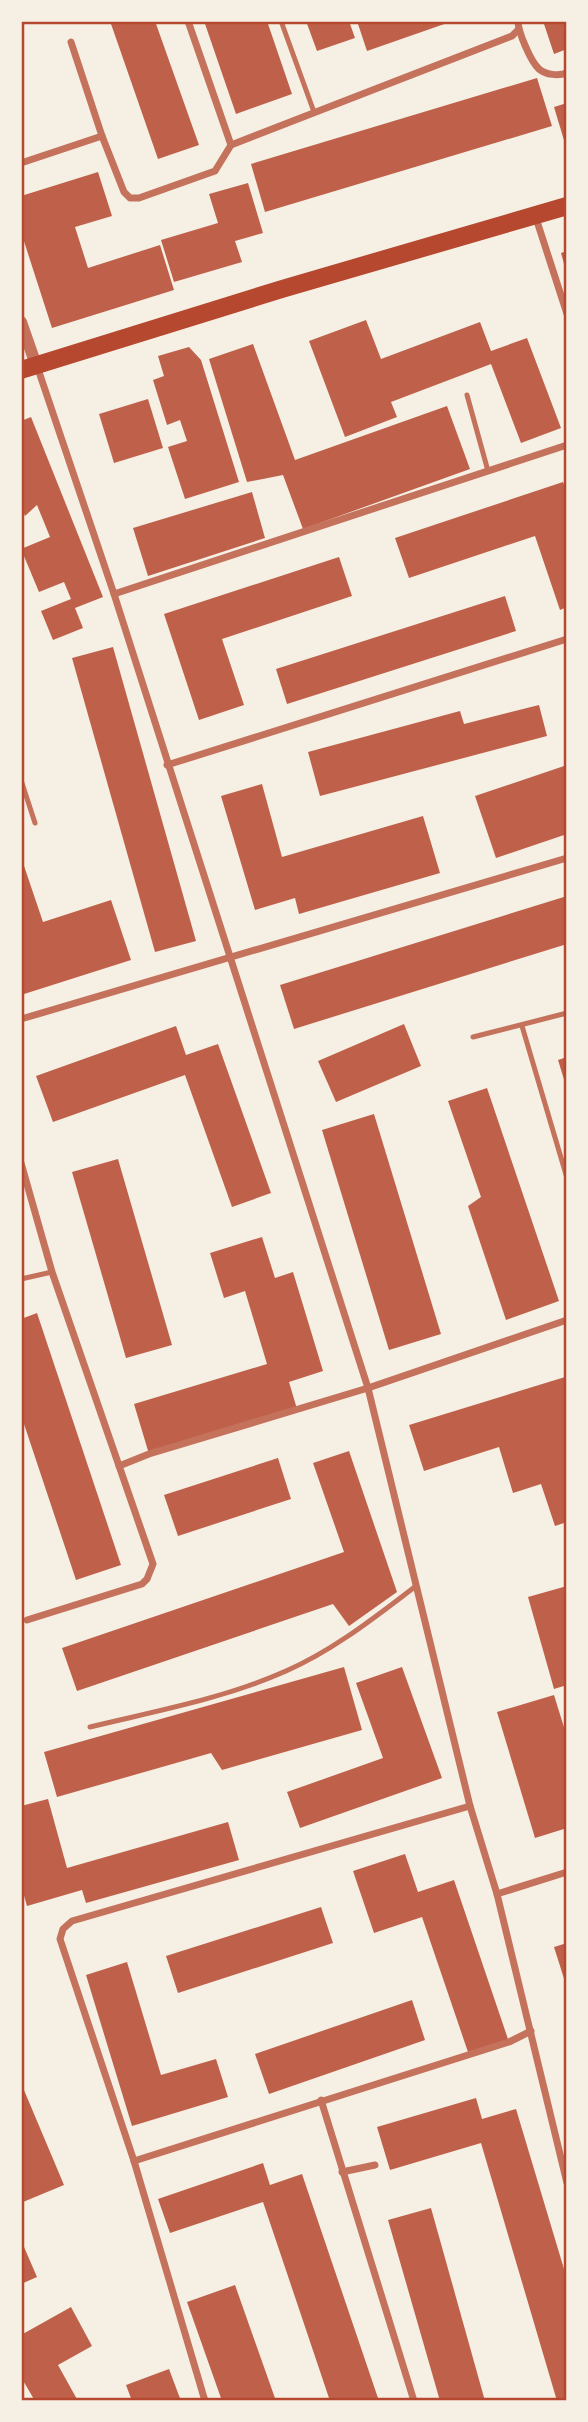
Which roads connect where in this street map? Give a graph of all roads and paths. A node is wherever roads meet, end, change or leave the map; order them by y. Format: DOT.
graph roads {
  1 [pos="188,21"];
  2 [pos="281,21"];
  3 [pos="518,25"];
  4 [pos="71,42"];
  5 [pos="567,73"];
  6 [pos="314,113"];
  7 [pos="102,136"];
  8 [pos="231,145"];
  9 [pos="21,163"];
  10 [pos="567,206"];
  11 [pos="534,215"];
  12 [pos="567,314"];
  13 [pos="21,322"];
  14 [pos="29,368"];
  15 [pos="467,395"];
  16 [pos="567,445"];
  17 [pos="488,471"];
  18 [pos="114,594"];
  19 [pos="567,639"];
  20 [pos="167,765"];
  21 [pos="21,785"];
  22 [pos="35,823"];
  23 [pos="567,858"];
  24 [pos="230,959"];
  25 [pos="567,1013"];
  26 [pos="21,1019"];
  27 [pos="522,1026"];
  28 [pos="473,1037"];
  29 [pos="21,1163"];
  30 [pos="567,1178"];
  31 [pos="52,1272"];
  32 [pos="21,1279"];
  33 [pos="567,1320"];
  34 [pos="368,1388"];
  35 [pos="119,1466"];
  36 [pos="416,1586"];
  37 [pos="27,1620"];
  38 [pos="90,1727"];
  39 [pos="470,1806"];
  40 [pos="567,1872"];
  41 [pos="497,1894"];
  42 [pos="531,2031"];
  43 [pos="321,2100"];
  44 [pos="134,2161"];
  45 [pos="375,2165"];
  46 [pos="342,2172"];
  47 [pos="566,2177"];
  48 [pos="205,2401"];
  49 [pos="414,2401"];
  1 -- 8 [label="street"];
  2 -- 6 [label="lane"];
  3 -- 5 [label="street"];
  3 -- 6 [label="street"];
  4 -- 7 [label="street"];
  6 -- 8 [label="street"];
  7 -- 8 [label="street"];
  7 -- 9 [label="street"];
  10 -- 11 [label="main road"];
  11 -- 12 [label="street"];
  11 -- 14 [label="main road"];
  13 -- 14 [label="street"];
  14 -- 18 [label="street"];
  15 -- 17 [label="lane"];
  16 -- 17 [label="street"];
  17 -- 18 [label="street"];
  18 -- 20 [label="street"];
  19 -- 20 [label="street"];
  20 -- 24 [label="street"];
  21 -- 22 [label="lane"];
  23 -- 24 [label="street"];
  24 -- 26 [label="street"];
  24 -- 34 [label="street"];
  25 -- 27 [label="lane"];
  27 -- 28 [label="lane"];
  27 -- 30 [label="lane"];
  29 -- 31 [label="street"];
  31 -- 32 [label="lane"];
  31 -- 35 [label="street"];
  33 -- 34 [label="street"];
  34 -- 35 [label="street"];
  34 -- 36 [label="street"];
  35 -- 37 [label="street"];
  36 -- 38 [label="lane"];
  36 -- 39 [label="street"];
  39 -- 41 [label="street"];
  39 -- 44 [label="street"];
  40 -- 41 [label="street"];
  41 -- 42 [label="street"];
  42 -- 43 [label="street"];
  42 -- 47 [label="street"];
  43 -- 44 [label="street"];
  43 -- 46 [label="street"];
  44 -- 48 [label="street"];
  45 -- 46 [label="street"];
  46 -- 49 [label="street"];
}
